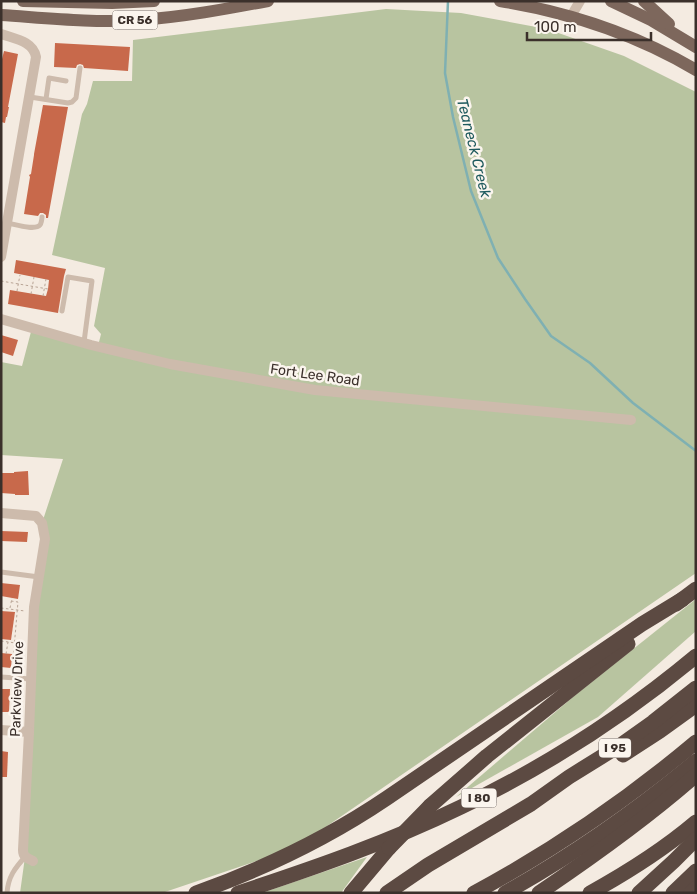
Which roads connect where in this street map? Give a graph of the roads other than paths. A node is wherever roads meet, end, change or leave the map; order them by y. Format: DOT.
graph roads {
  1 [pos="23,1"];
  2 [pos="154,1"];
  3 [pos="268,1"];
  4 [pos="500,1"];
  5 [pos="571,1"];
  6 [pos="580,1"];
  7 [pos="611,1"];
  8 [pos="644,1"];
  9 [pos="37,2"];
  10 [pos="1,15"];
  11 [pos="570,18"];
  12 [pos="1,34"];
  13 [pos="692,44"];
  14 [pos="80,68"];
  15 [pos="696,70"];
  16 [pos="66,81"];
  17 [pos="29,96"];
  18 [pos="46,99"];
  19 [pos="42,217"];
  20 [pos="5,224"];
  21 [pos="2,251"];
  22 [pos="62,311"];
  23 [pos="1,319"];
  24 [pos="87,344"];
  25 [pos="631,420"];
  26 [pos="1,513"];
  27 [pos="1,572"];
  28 [pos="39,577"];
  29 [pos="696,589"];
  30 [pos="683,599"];
  31 [pos="696,656"];
  32 [pos="1,677"];
  33 [pos="32,679"];
  34 [pos="696,688"];
  35 [pos="696,705"];
  36 [pos="1,730"];
  37 [pos="30,732"];
  38 [pos="696,742"];
  39 [pos="696,761"];
  40 [pos="696,775"];
  41 [pos="531,804"];
  42 [pos="696,822"];
  43 [pos="696,839"];
  44 [pos="29,859"];
  45 [pos="696,871"];
  46 [pos="696,888"];
  47 [pos="7,893"];
  48 [pos="196,893"];
  49 [pos="238,893"];
  50 [pos="350,893"];
  51 [pos="387,893"];
  52 [pos="474,893"];
  53 [pos="505,893"];
  54 [pos="540,893"];
  55 [pos="590,893"];
  56 [pos="639,893"];
  57 [pos="673,893"];
  58 [pos="691,893"];
  1 -- 9 [label="main road, CR 56"];
  2 -- 9 [label="main road, CR 56"];
  3 -- 10 [label="main road, CR 56"];
  4 -- 11 [label="main road"];
  5 -- 11 [label="street"];
  6 -- 11 [label="street"];
  7 -- 13 [label="main road"];
  8 -- 13 [label="main road"];
  11 -- 15 [label="main road"];
  12 -- 17 [label="street"];
  14 -- 18 [label="lane"];
  16 -- 18 [label="lane"];
  17 -- 18 [label="lane"];
  17 -- 20 [label="street"];
  19 -- 20 [label="lane"];
  20 -- 21 [label="street"];
  22 -- 24 [label="lane"];
  23 -- 24 [label="street, Fort Lee Road"];
  24 -- 25 [label="street, Fort Lee Road"];
  26 -- 28 [label="street, Parkview Drive"];
  27 -- 28 [label="lane"];
  28 -- 33 [label="street, Parkview Drive"];
  29 -- 30 [label="highway"];
  30 -- 48 [label="highway"];
  30 -- 50 [label="highway, bridge"];
  31 -- 49 [label="highway, I 80"];
  32 -- 33 [label="lane"];
  33 -- 37 [label="street, Parkview Drive"];
  34 -- 41 [label="highway, I 95"];
  35 -- 41 [label="highway, I 95"];
  36 -- 37 [label="street"];
  37 -- 44 [label="street, Parkview Drive"];
  38 -- 52 [label="highway"];
  39 -- 53 [label="highway"];
  40 -- 54 [label="highway"];
  41 -- 51 [label="highway, I 95"];
  42 -- 55 [label="highway"];
  43 -- 56 [label="highway"];
  44 -- 47 [label="lane"];
  45 -- 57 [label="highway"];
  46 -- 58 [label="highway"];
}
